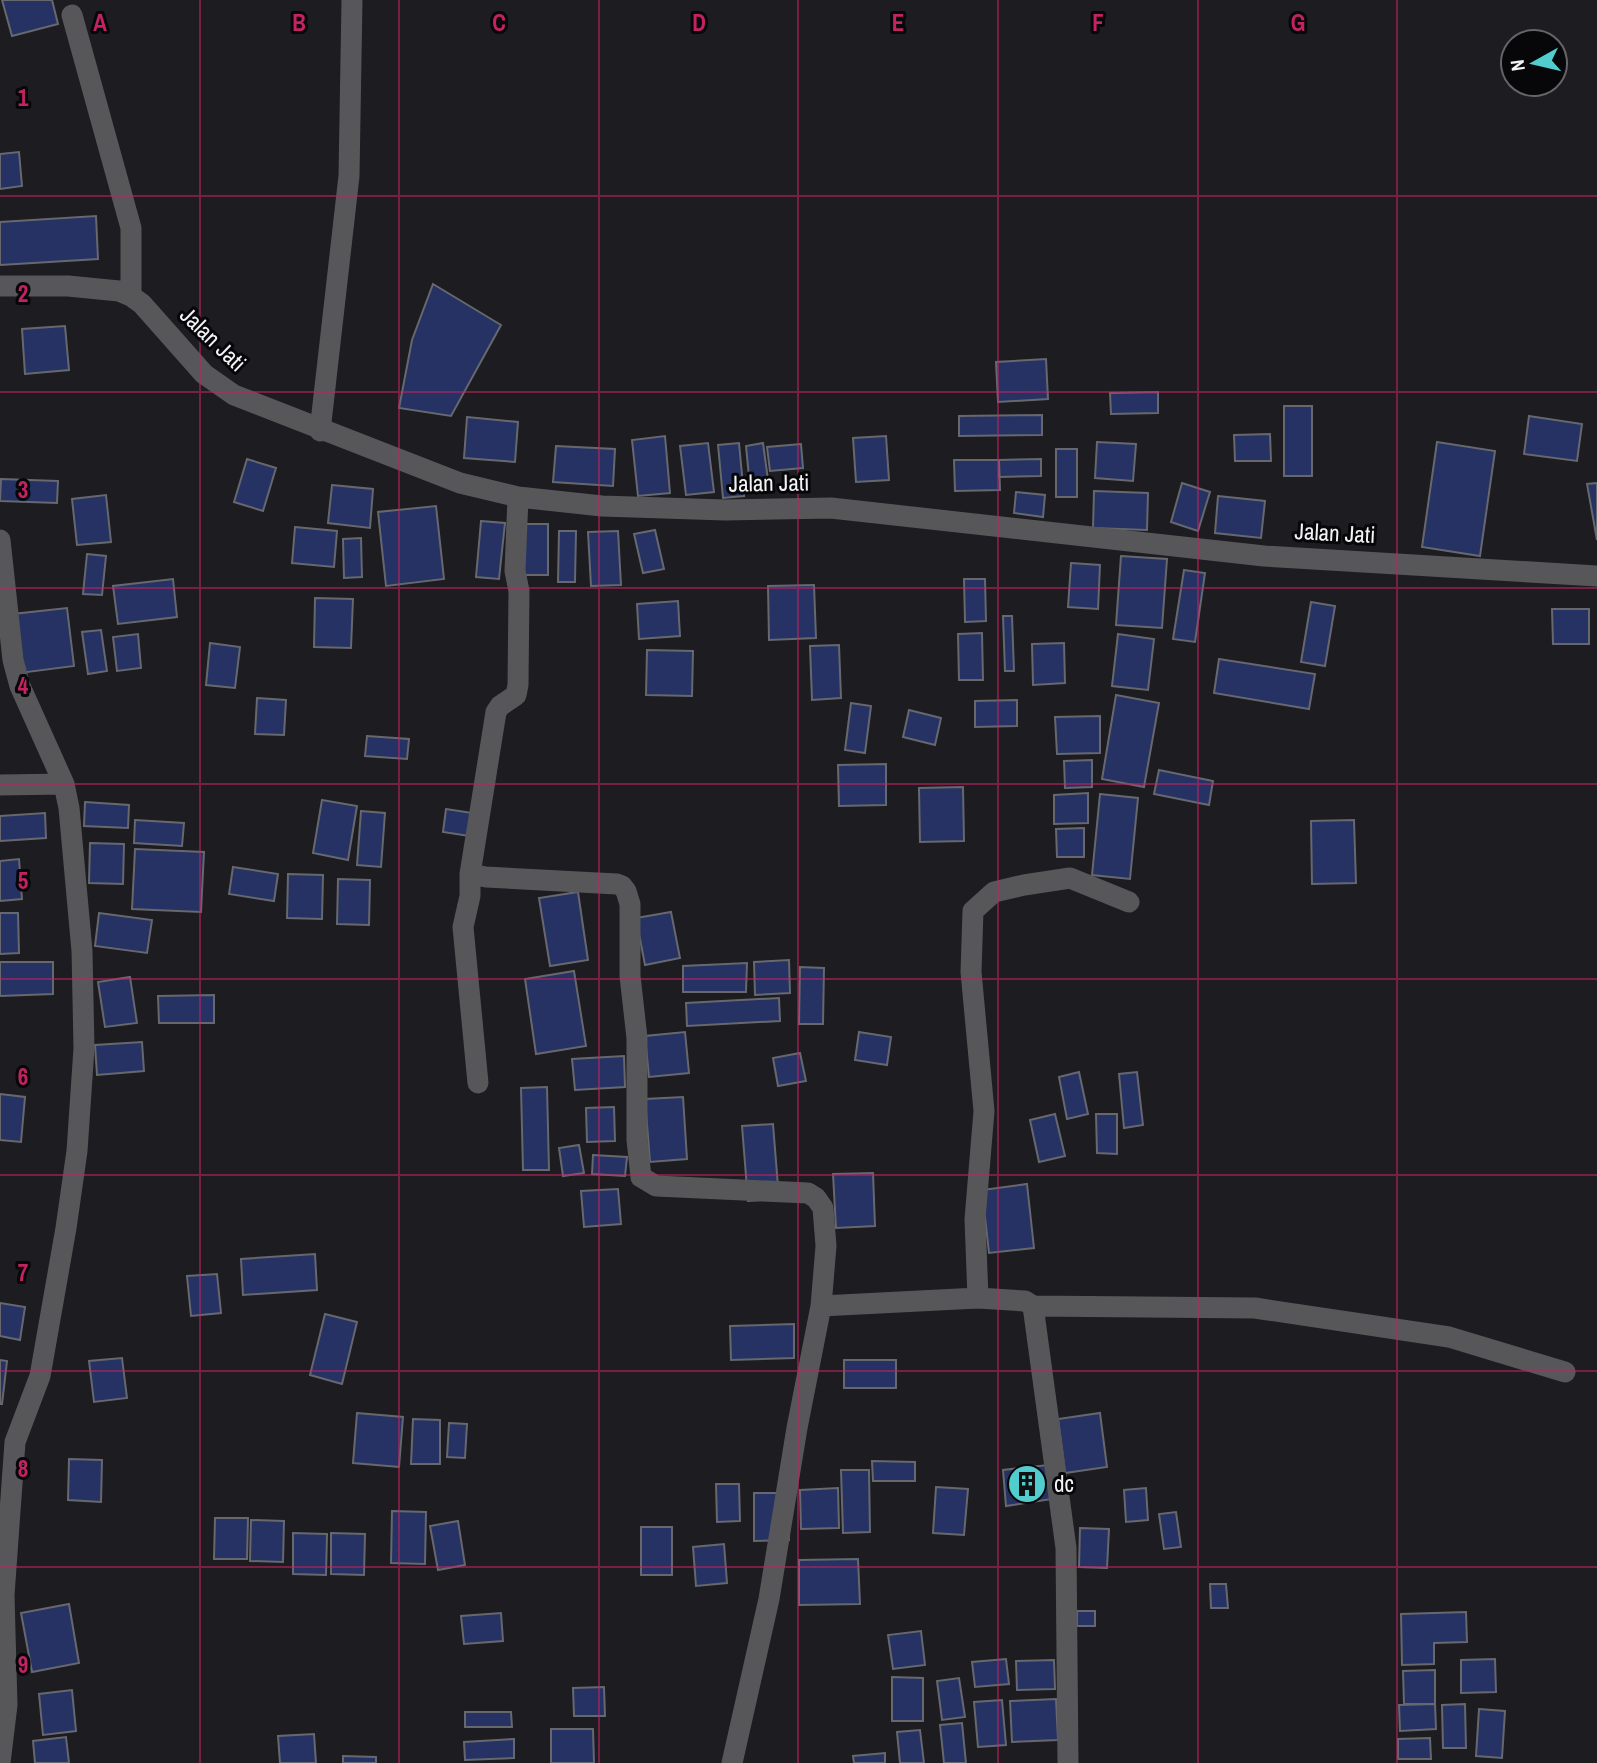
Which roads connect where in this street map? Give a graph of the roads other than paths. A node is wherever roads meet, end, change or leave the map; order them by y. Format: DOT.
graph roads {
  1 [pos="352,0"];
  2 [pos="72,15"];
  3 [pos="0,286"];
  4 [pos="131,296"];
  5 [pos="320,430"];
  6 [pos="518,497"];
  7 [pos="0,540"];
  8 [pos="1597,576"];
  9 [pos="64,784"];
  10 [pos="0,785"];
  11 [pos="470,874"];
  12 [pos="1129,902"];
  13 [pos="478,1083"];
  14 [pos="978,1298"];
  15 [pos="821,1306"];
  16 [pos="1034,1306"];
  17 [pos="1565,1372"];
  18 [pos="8,1436"];
  19 [pos="0,1763"];
  20 [pos="733,1763"];
  21 [pos="1068,1763"];
  1 -- 5 [label="street"];
  2 -- 4 [label="street"];
  3 -- 4 [label="street"];
  4 -- 5 [label="street, Jalan Jati"];
  5 -- 6 [label="street, Jalan Jati"];
  6 -- 8 [label="street, Jalan Jati"];
  6 -- 11 [label="street"];
  7 -- 9 [label="street"];
  9 -- 10 [label="street"];
  9 -- 18 [label="street"];
  11 -- 13 [label="street"];
  11 -- 15 [label="street"];
  12 -- 14 [label="street"];
  14 -- 15 [label="street"];
  14 -- 16 [label="street"];
  15 -- 20 [label="street"];
  16 -- 17 [label="street"];
  16 -- 21 [label="street"];
  18 -- 19 [label="street"];
}
